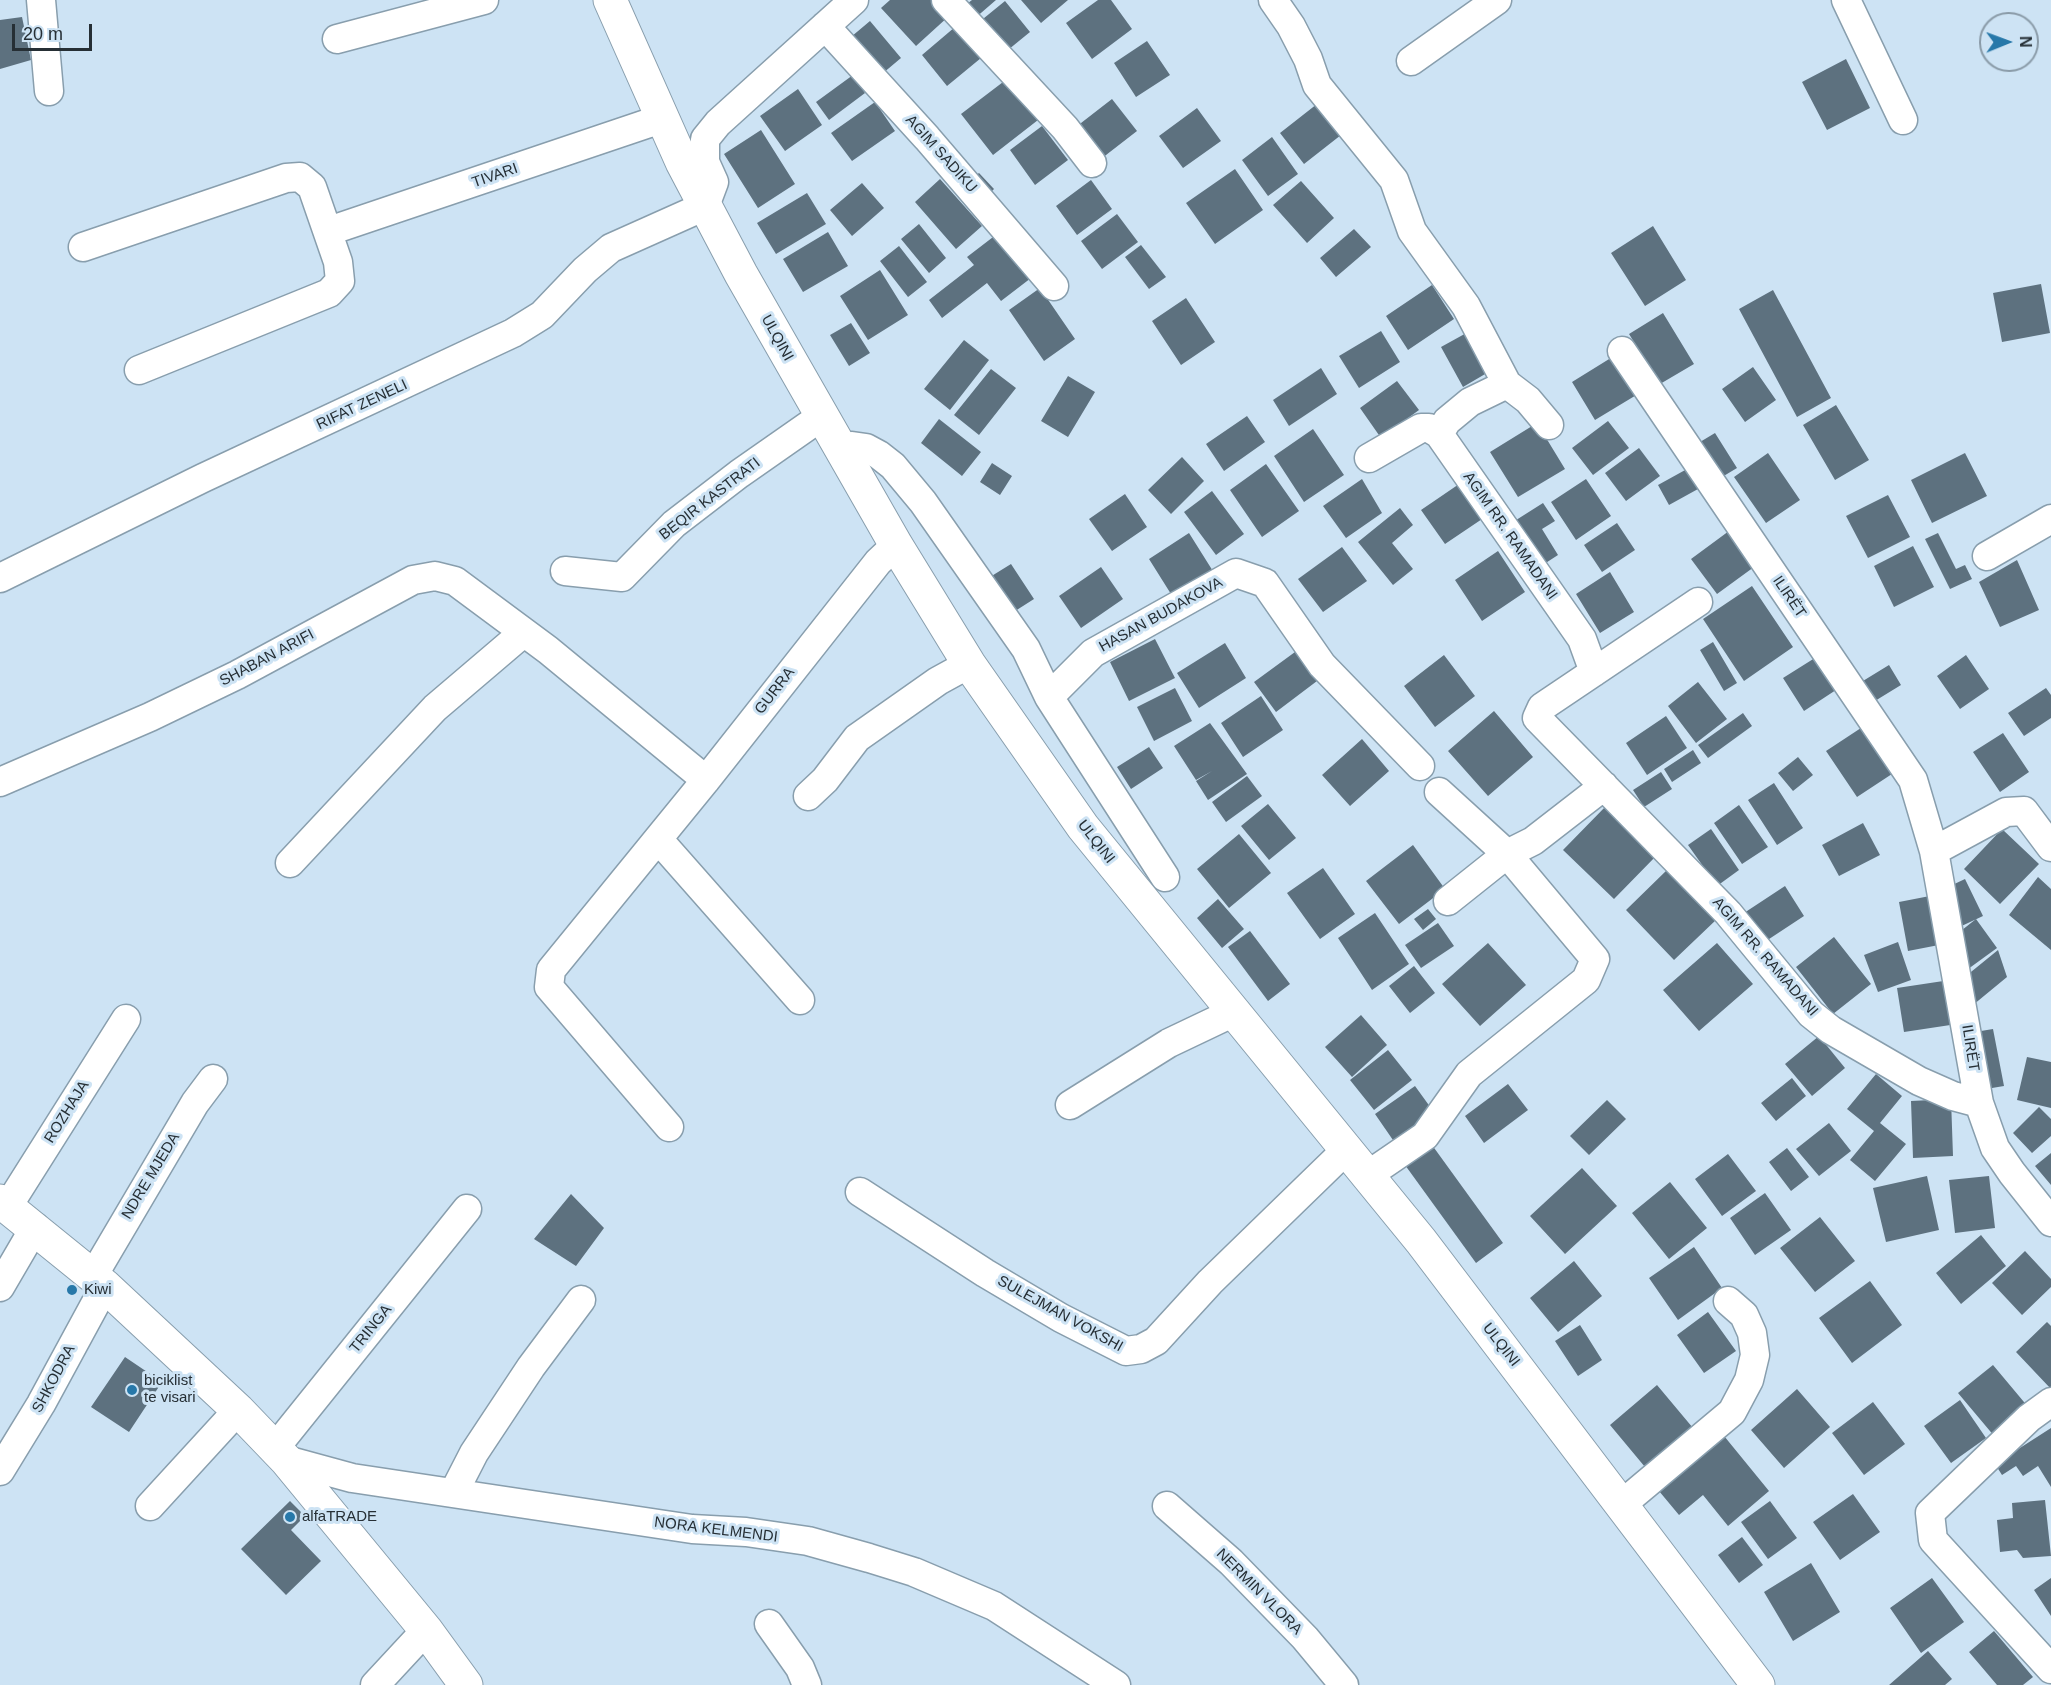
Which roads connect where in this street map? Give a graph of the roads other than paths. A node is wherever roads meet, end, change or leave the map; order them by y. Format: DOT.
graph roads {
  1 [pos="41,0"];
  2 [pos="484,0"];
  3 [pos="610,0"];
  4 [pos="854,0"];
  5 [pos="946,0"];
  6 [pos="1273,0"];
  7 [pos="1497,0"];
  8 [pos="1846,0"];
  9 [pos="825,26"];
  10 [pos="337,39"];
  11 [pos="1411,61"];
  12 [pos="49,91"];
  13 [pos="662,118"];
  14 [pos="1903,120"];
  15 [pos="1092,163"];
  16 [pos="705,206"];
  17 [pos="328,231"];
  18 [pos="83,247"];
  19 [pos="1054,286"];
  20 [pos="1622,351"];
  21 [pos="139,370"];
  22 [pos="1507,384"];
  23 [pos="822,416"];
  24 [pos="1549,425"];
  25 [pos="1439,434"];
  26 [pos="842,450"];
  27 [pos="1369,458"];
  28 [pos="2051,519"];
  29 [pos="896,545"];
  30 [pos="1987,556"];
  31 [pos="565,571"];
  32 [pos="0,578"];
  33 [pos="1698,602"];
  34 [pos="523,633"];
  35 [pos="969,664"];
  36 [pos="1593,672"];
  37 [pos="1049,697"];
  38 [pos="1420,766"];
  39 [pos="706,780"];
  40 [pos="0,782"];
  41 [pos="1604,786"];
  42 [pos="1439,792"];
  43 [pos="808,796"];
  44 [pos="658,839"];
  45 [pos="2051,847"];
  46 [pos="1934,851"];
  47 [pos="1507,854"];
  48 [pos="290,863"];
  49 [pos="1165,877"];
  50 [pos="1448,901"];
  51 [pos="800,1000"];
  52 [pos="1232,1013"];
  53 [pos="126,1019"];
  54 [pos="213,1079"];
  55 [pos="1979,1102"];
  56 [pos="1070,1105"];
  57 [pos="669,1127"];
  58 [pos="1347,1149"];
  59 [pos="1368,1175"];
  60 [pos="860,1192"];
  61 [pos="4,1203"];
  62 [pos="467,1209"];
  63 [pos="2051,1222"];
  64 [pos="36,1227"];
  65 [pos="99,1281"];
  66 [pos="0,1287"];
  67 [pos="580,1300"];
  68 [pos="1728,1301"];
  69 [pos="2051,1402"];
  70 [pos="238,1410"];
  71 [pos="281,1454"];
  72 [pos="0,1471"];
  73 [pos="454,1492"];
  74 [pos="1621,1505"];
  75 [pos="150,1506"];
  76 [pos="1167,1506"];
  77 [pos="769,1624"];
  78 [pos="426,1630"];
  79 [pos="2051,1669"];
  80 [pos="375,1685"];
  81 [pos="466,1685"];
  82 [pos="807,1685"];
  83 [pos="1116,1685"];
  84 [pos="1344,1685"];
  85 [pos="1758,1685"];
  1 -- 12 [label="street"];
  2 -- 10 [label="street"];
  3 -- 13 [label="main road, ULQINI"];
  4 -- 9 [label="street"];
  5 -- 15 [label="street"];
  6 -- 22 [label="street"];
  7 -- 11 [label="street"];
  8 -- 14 [label="street"];
  9 -- 16 [label="street"];
  9 -- 19 [label="street, AGIM SADIKU"];
  13 -- 16 [label="main road, ULQINI"];
  13 -- 17 [label="street, TIVARI"];
  16 -- 23 [label="main road, ULQINI"];
  16 -- 32 [label="street, RIFAT ZENELI"];
  17 -- 18 [label="street"];
  17 -- 21 [label="street"];
  20 -- 46 [label="street, ILIRËT"];
  22 -- 24 [label="street"];
  22 -- 25 [label="street"];
  23 -- 26 [label="main road, ULQINI"];
  23 -- 31 [label="street, BEQIR KASTRATI"];
  25 -- 27 [label="street"];
  25 -- 36 [label="street, AGIM RR. RAMADANI"];
  26 -- 29 [label="main road, ULQINI"];
  26 -- 37 [label="street"];
  28 -- 30 [label="street"];
  29 -- 35 [label="main road, ULQINI"];
  29 -- 39 [label="street, GURRA"];
  33 -- 36 [label="street, AGIM RR. RAMADANI"];
  34 -- 39 [label="street, SHABAN ARIFI"];
  34 -- 40 [label="street, SHABAN ARIFI"];
  34 -- 48 [label="street"];
  35 -- 43 [label="street"];
  35 -- 52 [label="main road, ULQINI"];
  36 -- 41 [label="street, AGIM RR. RAMADANI"];
  37 -- 38 [label="street, HASAN BUDAKOVA"];
  37 -- 49 [label="street"];
  39 -- 44 [label="street, GURRA"];
  41 -- 47 [label="street"];
  41 -- 55 [label="street, AGIM RR. RAMADANI"];
  42 -- 47 [label="street"];
  44 -- 51 [label="street"];
  44 -- 57 [label="street, GURRA"];
  45 -- 46 [label="street"];
  46 -- 55 [label="street, ILIRËT"];
  47 -- 50 [label="street"];
  47 -- 59 [label="street"];
  52 -- 56 [label="street"];
  52 -- 58 [label="main road, ULQINI"];
  53 -- 61 [label="street, ROZHAJA"];
  54 -- 65 [label="street, NDRE MJEDA"];
  55 -- 63 [label="street"];
  58 -- 59 [label="main road, ULQINI"];
  58 -- 60 [label="street, SULEJMAN VOKSHI"];
  59 -- 74 [label="main road, ULQINI"];
  61 -- 64 [label="main road"];
  62 -- 71 [label="street, TRINGA"];
  64 -- 65 [label="main road"];
  64 -- 66 [label="street"];
  65 -- 70 [label="main road"];
  65 -- 72 [label="street, SHKODRA"];
  67 -- 73 [label="street"];
  68 -- 74 [label="street"];
  69 -- 79 [label="street"];
  70 -- 71 [label="main road"];
  70 -- 75 [label="street"];
  71 -- 73 [label="street, NORA KELMENDI"];
  71 -- 78 [label="main road"];
  73 -- 83 [label="street, NORA KELMENDI"];
  74 -- 85 [label="main road, ULQINI"];
  76 -- 84 [label="street, NERMIN VLORA"];
  77 -- 82 [label="street"];
  78 -- 80 [label="street"];
  78 -- 81 [label="main road"];
}
